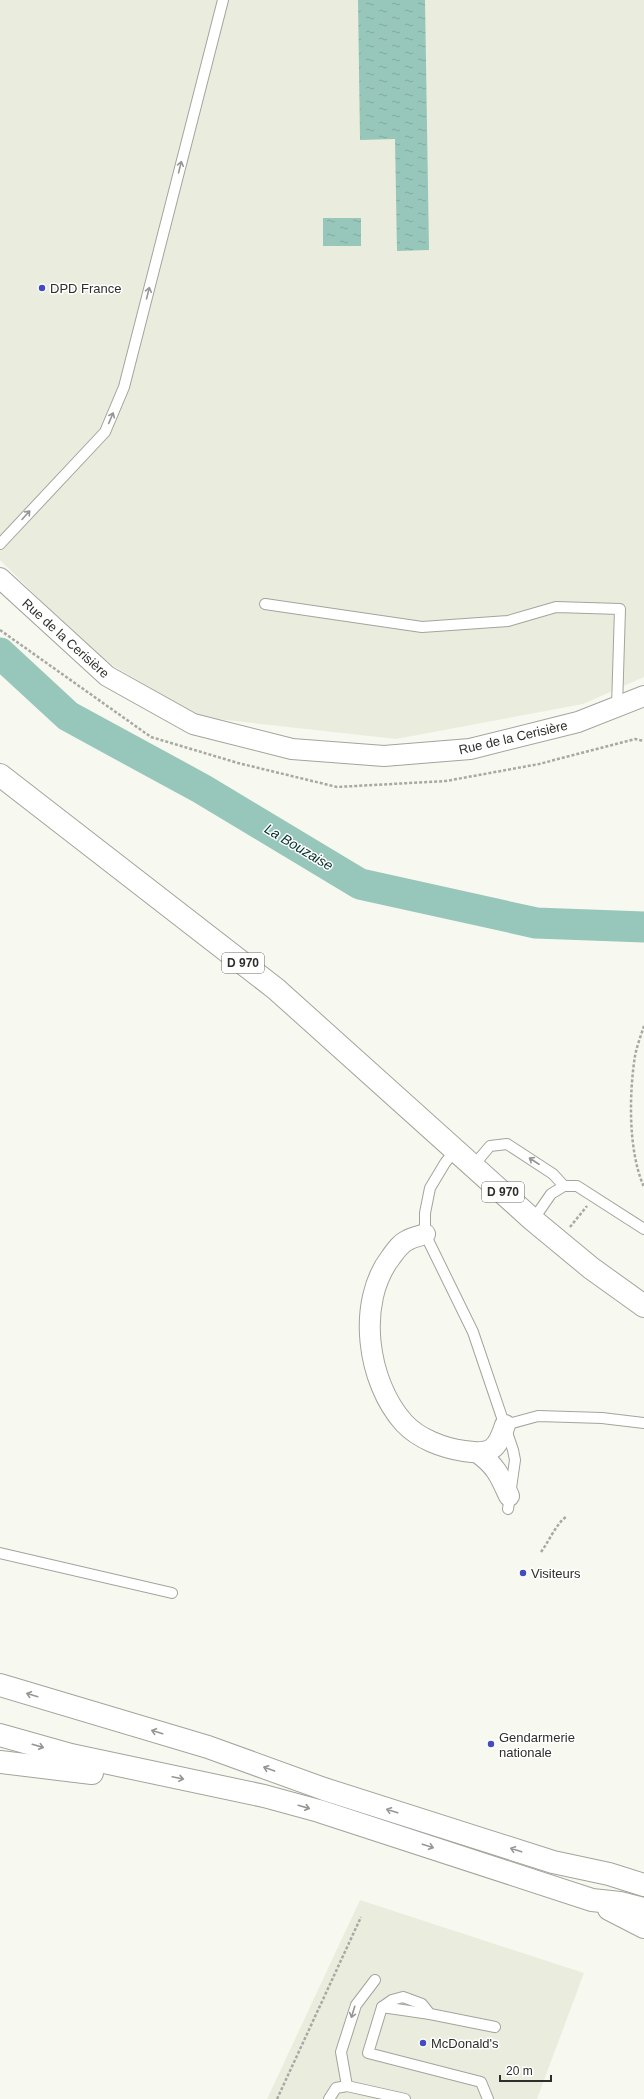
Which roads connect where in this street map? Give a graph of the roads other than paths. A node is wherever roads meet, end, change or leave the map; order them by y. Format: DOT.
graph roads {
  1 [pos="223,0"];
  2 [pos="0,544"];
  3 [pos="0,578"];
  4 [pos="265,604"];
  5 [pos="643,699"];
  6 [pos="617,707"];
  7 [pos="0,775"];
  8 [pos="456,1149"];
  9 [pos="474,1165"];
  10 [pos="564,1186"];
  11 [pos="533,1220"];
  12 [pos="643,1224"];
  13 [pos="425,1234"];
  14 [pos="644,1306"];
  15 [pos="644,1423"];
  16 [pos="506,1425"];
  17 [pos="478,1453"];
  18 [pos="508,1503"];
  19 [pos="0,1553"];
  20 [pos="172,1593"];
  21 [pos="0,1685"];
  22 [pos="0,1735"];
  23 [pos="0,1762"];
  24 [pos="153,1773"];
  25 [pos="553,1862"];
  26 [pos="644,1885"];
  27 [pos="592,1900"];
  28 [pos="644,1903"];
  29 [pos="644,1909"];
  30 [pos="644,1927"];
  31 [pos="375,1980"];
  32 [pos="495,2027"];
  33 [pos="347,2086"];
  34 [pos="328,2099"];
  35 [pos="405,2099"];
  36 [pos="488,2099"];
  2 -- 1 [label="lane, one-way"];
  3 -- 6 [label="street, Rue de la Cerisière"];
  4 -- 6 [label="lane"];
  5 -- 6 [label="street, Rue de la Cerisière"];
  7 -- 8 [label="main road, D 970"];
  8 -- 9 [label="main road, D 970"];
  8 -- 13 [label="lane"];
  10 -- 9 [label="lane, one-way"];
  9 -- 11 [label="main road, D 970"];
  10 -- 11 [label="lane"];
  10 -- 12 [label="lane"];
  11 -- 14 [label="main road, D 970"];
  13 -- 16 [label="lane"];
  13 -- 17 [label="street"];
  15 -- 16 [label="lane"];
  16 -- 17 [label="street"];
  16 -- 18 [label="lane"];
  17 -- 18 [label="street"];
  19 -- 20 [label="lane"];
  25 -- 21 [label="main road, one-way"];
  22 -- 24 [label="main road, one-way"];
  23 -- 24 [label="main road"];
  24 -- 27 [label="main road, one-way"];
  25 -- 26 [label="main road"];
  25 -- 28 [label="main road"];
  27 -- 29 [label="main road"];
  27 -- 30 [label="main road"];
  31 -- 33 [label="lane, one-way"];
  32 -- 36 [label="lane"];
  33 -- 34 [label="lane"];
  33 -- 35 [label="lane"];
}
